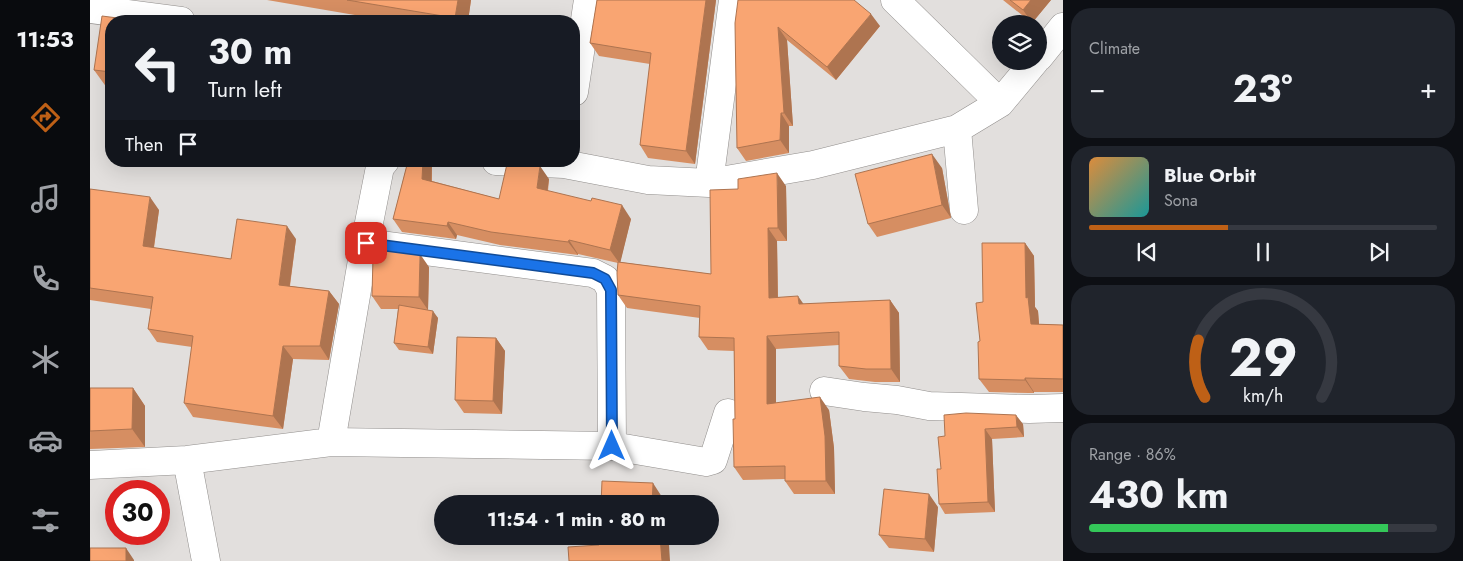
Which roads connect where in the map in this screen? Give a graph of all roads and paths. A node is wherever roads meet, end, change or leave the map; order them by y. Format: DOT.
graph roads {
  1 [pos="588,0"];
  2 [pos="733,0"];
  3 [pos="895,0"];
  4 [pos="90,9"];
  5 [pos="136,15"];
  6 [pos="1063,27"];
  7 [pos="1047,47"];
  8 [pos="580,53"];
  9 [pos="1028,70"];
  10 [pos="1000,103"];
  11 [pos="957,129"];
  12 [pos="580,165"];
  13 [pos="380,167"];
  14 [pos="710,183"];
  15 [pos="964,210"];
  16 [pos="366,243"];
  17 [pos="824,390"];
  18 [pos="1063,408"];
  19 [pos="728,413"];
  20 [pos="331,442"];
  21 [pos="612,446"];
  22 [pos="186,460"];
  23 [pos="90,465"];
  24 [pos="206,561"];
  1 -- 8 [label="street"];
  2 -- 14 [label="street"];
  3 -- 10 [label="street"];
  4 -- 5 [label="street"];
  6 -- 7 [label="street"];
  9 -- 10 [label="street"];
  10 -- 11 [label="street"];
  11 -- 14 [label="street"];
  11 -- 15 [label="street"];
  12 -- 14 [label="street"];
  13 -- 16 [label="street"];
  16 -- 20 [label="street"];
  16 -- 21 [label="street"];
  17 -- 18 [label="street"];
  19 -- 21 [label="street"];
  20 -- 21 [label="street"];
  20 -- 22 [label="street"];
  22 -- 23 [label="street"];
  22 -- 24 [label="street"];
}
